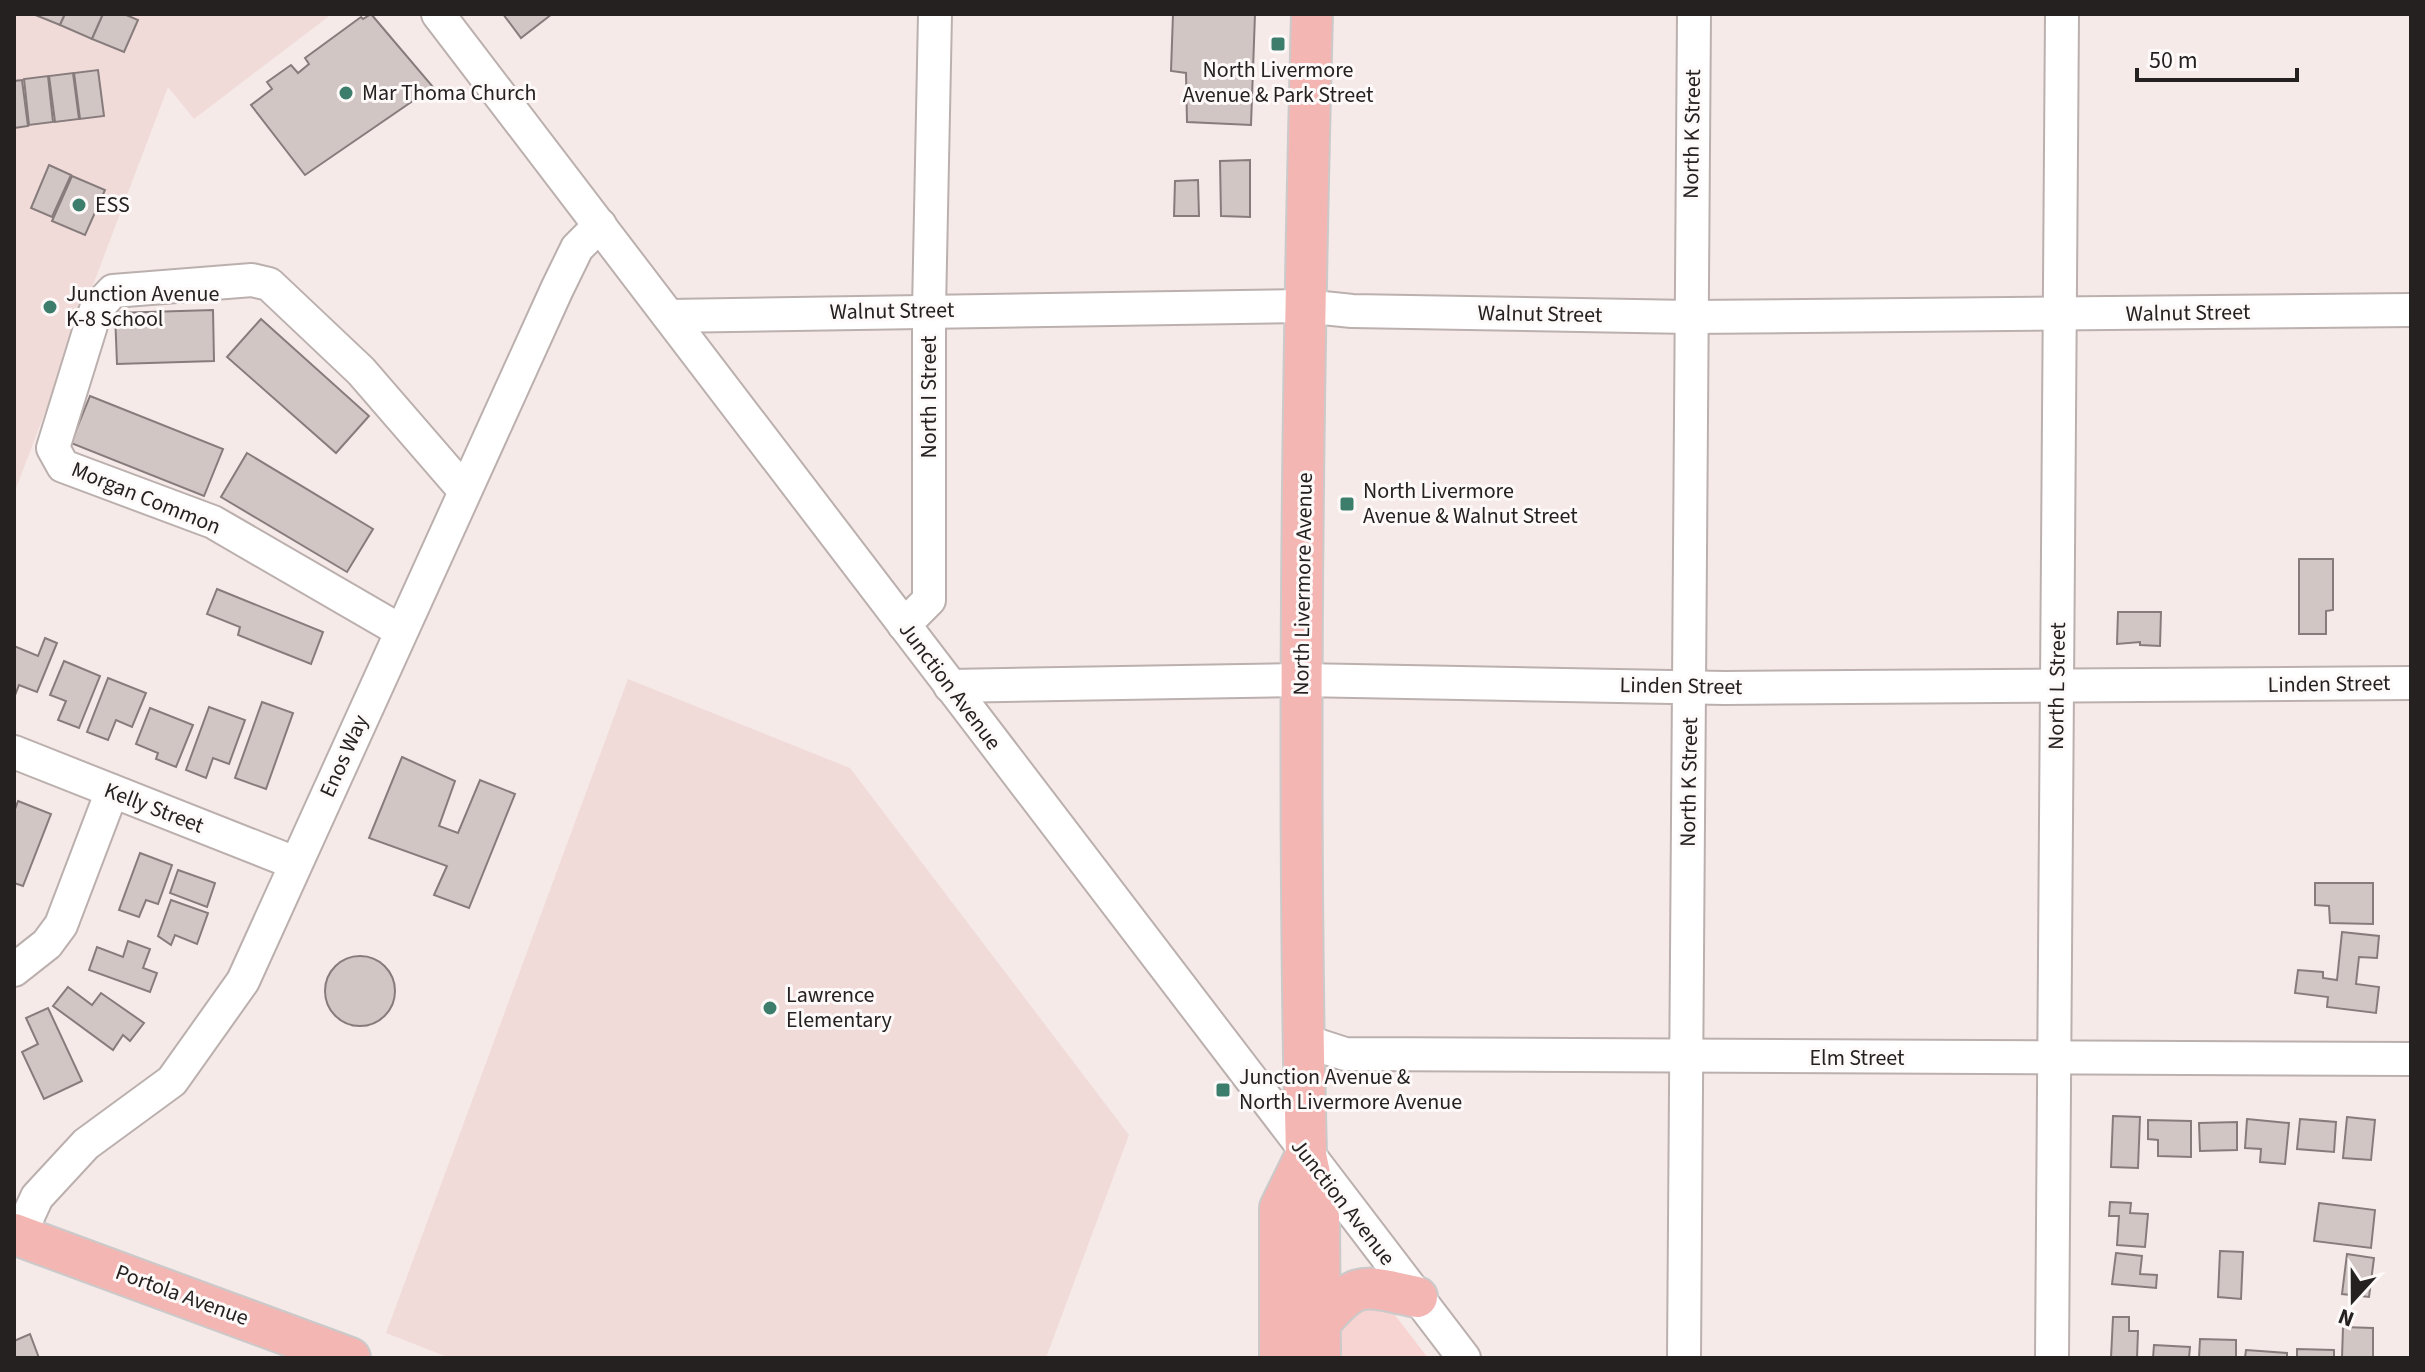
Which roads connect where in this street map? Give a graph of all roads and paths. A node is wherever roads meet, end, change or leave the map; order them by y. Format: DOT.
graph roads {
  1 [pos="438,14"];
  2 [pos="935,14"];
  3 [pos="1312,14"];
  4 [pos="1694,14"];
  5 [pos="2062,14"];
  6 [pos="600,225"];
  7 [pos="1304,306"];
  8 [pos="929,310"];
  9 [pos="2411,310"];
  10 [pos="669,316"];
  11 [pos="2060,316"];
  12 [pos="1690,317"];
  13 [pos="464,490"];
  14 [pos="904,625"];
  15 [pos="401,631"];
  16 [pos="1301,680"];
  17 [pos="2411,683"];
  18 [pos="950,686"];
  19 [pos="2058,686"];
  20 [pos="1690,687"];
  21 [pos="14,752"];
  22 [pos="112,791"];
  23 [pos="295,863"];
  24 [pos="14,970"];
  25 [pos="1305,1041"];
  26 [pos="1686,1058"];
  27 [pos="2053,1058"];
  28 [pos="2411,1059"];
  29 [pos="1306,1155"];
  30 [pos="16,1235"];
  31 [pos="1417,1297"];
  32 [pos="1320,1340"];
  33 [pos="350,1358"];
  34 [pos="1280,1358"];
  35 [pos="1464,1358"];
  36 [pos="1684,1358"];
  37 [pos="2052,1358"];
  1 -- 6 [label="street, Junction Avenue"];
  2 -- 8 [label="street, North I Street"];
  3 -- 7 [label="main road, North Livermore Avenue"];
  4 -- 12 [label="street, North K Street"];
  5 -- 11 [label="street, North L Street"];
  6 -- 10 [label="street, Junction Avenue"];
  6 -- 13 [label="street, Enos Way"];
  7 -- 8 [label="street, Walnut Street"];
  7 -- 12 [label="street, Walnut Street"];
  7 -- 16 [label="main road, North Livermore Avenue"];
  8 -- 10 [label="street, Walnut Street"];
  8 -- 14 [label="street, North I Street"];
  9 -- 11 [label="street, Walnut Street"];
  10 -- 14 [label="street, Junction Avenue"];
  11 -- 12 [label="street, Walnut Street"];
  11 -- 19 [label="street, North L Street"];
  12 -- 20 [label="street, North K Street"];
  13 -- 15 [label="street, Enos Way"];
  13 -- 15 [label="street, Morgan Common"];
  14 -- 18 [label="street, Junction Avenue"];
  15 -- 23 [label="street, Enos Way"];
  16 -- 18 [label="street, Linden Street"];
  16 -- 20 [label="street, Linden Street"];
  16 -- 25 [label="main road, North Livermore Avenue"];
  17 -- 19 [label="street, Linden Street"];
  18 -- 29 [label="street, Junction Avenue"];
  19 -- 20 [label="street, Linden Street"];
  19 -- 27 [label="street, North L Street"];
  20 -- 26 [label="street, North K Street"];
  21 -- 22 [label="street, Kelly Street"];
  22 -- 23 [label="street, Kelly Street"];
  22 -- 24 [label="street"];
  23 -- 30 [label="street, Enos Way"];
  25 -- 26 [label="street, Elm Street"];
  25 -- 29 [label="main road, North Livermore Avenue"];
  26 -- 27 [label="street, Elm Street"];
  26 -- 36 [label="street, North K Street"];
  27 -- 28 [label="street, Elm Street"];
  27 -- 37 [label="street, North L Street"];
  29 -- 31 [label="street, Junction Avenue"];
  29 -- 32 [label="main road, North Livermore Avenue"];
  29 -- 34 [label="main road, North Livermore Avenue"];
  30 -- 33 [label="main road, Portola Avenue"];
  31 -- 32 [label="main road"];
  31 -- 35 [label="street, Junction Avenue"];
}
